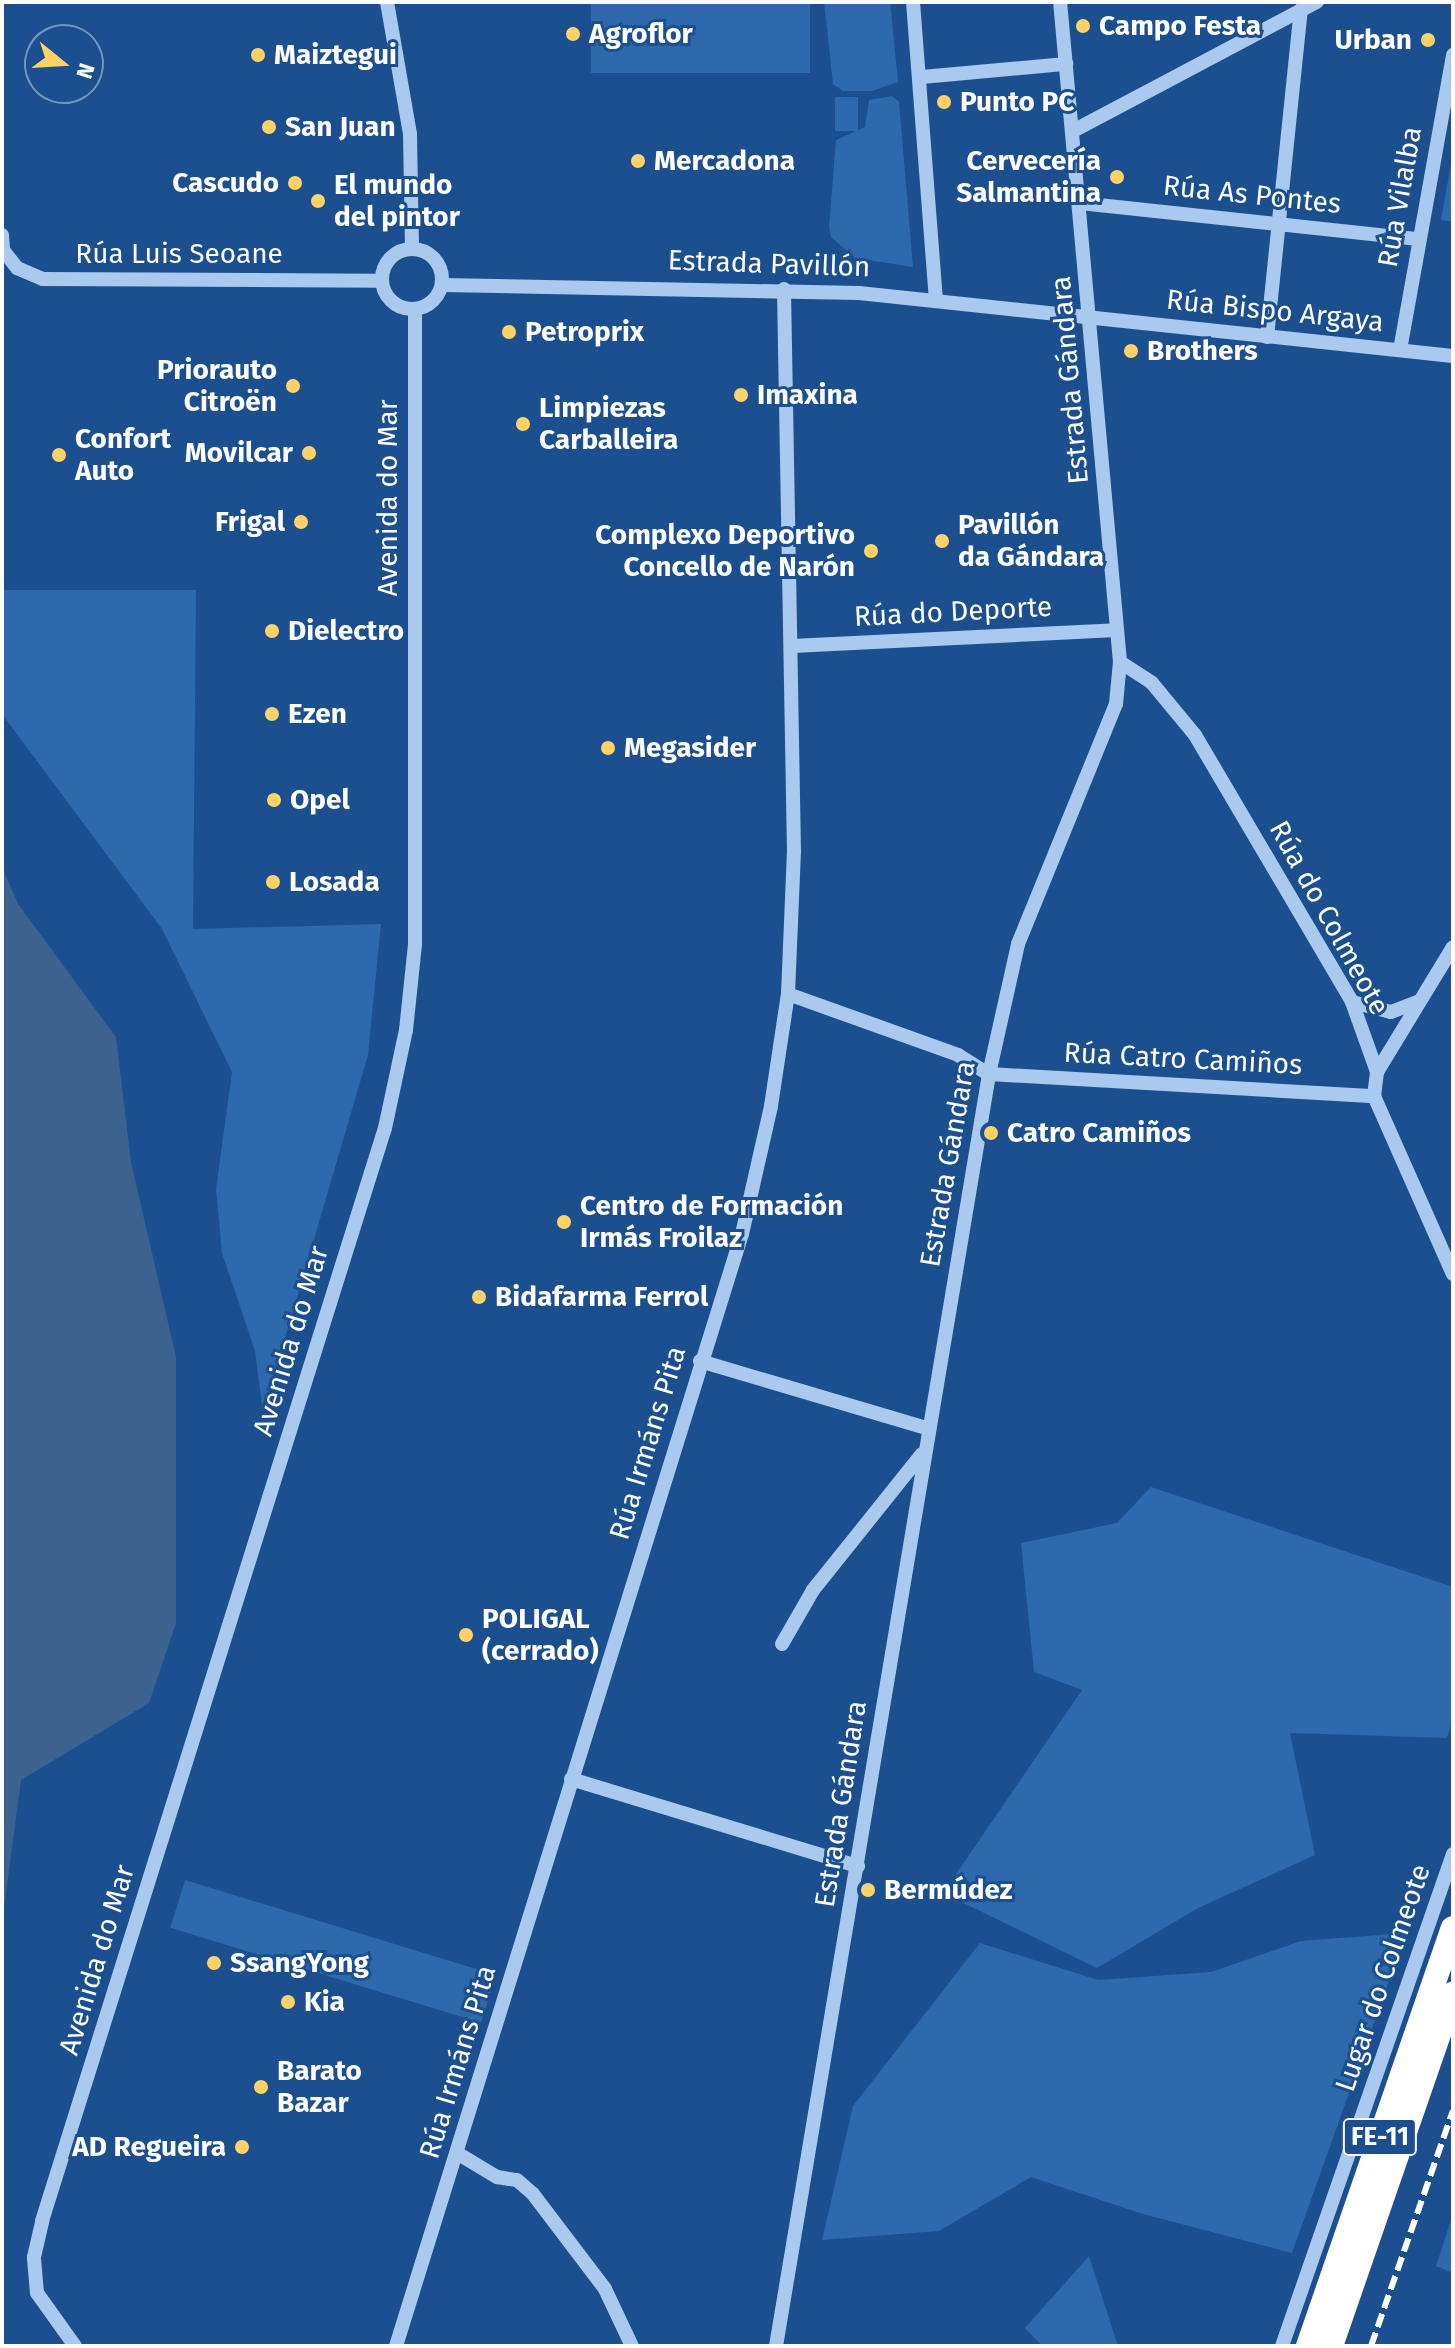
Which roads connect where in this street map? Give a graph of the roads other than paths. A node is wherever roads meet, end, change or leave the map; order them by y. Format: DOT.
graph roads {
  1 [pos="387,2"];
  2 [pos="913,2"];
  3 [pos="1060,2"];
  4 [pos="1317,2"];
  5 [pos="1301,10"];
  6 [pos="1453,55"];
  7 [pos="1066,64"];
  8 [pos="922,77"];
  9 [pos="1073,131"];
  10 [pos="1080,203"];
  11 [pos="1280,224"];
  12 [pos="2,235"];
  13 [pos="1418,239"];
  14 [pos="412,249"];
  15 [pos="381,281"];
  16 [pos="443,285"];
  17 [pos="784,289"];
  18 [pos="936,299"];
  19 [pos="415,310"];
  20 [pos="1092,318"];
  21 [pos="1267,337"];
  22 [pos="1400,350"];
  23 [pos="1453,356"];
  24 [pos="1117,630"];
  25 [pos="792,646"];
  26 [pos="1120,662"];
  27 [pos="1453,947"];
  28 [pos="788,994"];
  29 [pos="1352,1002"];
  30 [pos="1417,1002"];
  31 [pos="1377,1072"];
  32 [pos="989,1074"];
  33 [pos="1374,1096"];
  34 [pos="1453,1274"];
  35 [pos="700,1361"];
  36 [pos="926,1428"];
  37 [pos="922,1454"];
  38 [pos="782,1644"];
  39 [pos="571,1779"];
  40 [pos="1453,1854"];
  41 [pos="858,1866"];
  42 [pos="1453,1928"];
  43 [pos="1453,1993"];
  44 [pos="457,2153"];
  45 [pos="75,2346"];
  46 [pos="396,2346"];
  47 [pos="632,2346"];
  48 [pos="776,2346"];
  49 [pos="1282,2346"];
  50 [pos="1308,2346"];
  51 [pos="1331,2346"];
  1 -- 14 [label="street"];
  2 -- 8 [label="street"];
  3 -- 7 [label="street, Estrada Gándara"];
  4 -- 5 [label="street"];
  5 -- 9 [label="street"];
  5 -- 11 [label="street"];
  6 -- 13 [label="street, Rúa Vilalba"];
  7 -- 8 [label="street"];
  7 -- 9 [label="street, Estrada Gándara"];
  8 -- 18 [label="street"];
  9 -- 10 [label="street, Estrada Gándara"];
  10 -- 11 [label="street, Rúa As Pontes"];
  10 -- 20 [label="street, Estrada Gándara"];
  11 -- 13 [label="street, Rúa As Pontes"];
  11 -- 21 [label="street"];
  12 -- 15 [label="street, Rúa Luis Seoane"];
  13 -- 22 [label="street, Rúa Vilalba"];
  14 -- 15 [label="street"];
  14 -- 16 [label="street"];
  15 -- 19 [label="street"];
  16 -- 17 [label="street, Estrada Pavillón"];
  16 -- 19 [label="street"];
  17 -- 18 [label="street, Estrada Pavillón"];
  17 -- 25 [label="street, Rúa Irmáns Pita"];
  18 -- 20 [label="street, Estrada Pavillón"];
  19 -- 45 [label="street, Avenida do Mar"];
  20 -- 21 [label="street, Rúa Bispo Argaya"];
  20 -- 24 [label="street, Estrada Gándara"];
  21 -- 22 [label="street, Rúa Bispo Argaya"];
  22 -- 23 [label="street, Rúa Bispo Argaya"];
  24 -- 25 [label="street, Rúa do Deporte"];
  24 -- 26 [label="street, Estrada Gándara"];
  25 -- 28 [label="street, Rúa Irmáns Pita"];
  26 -- 29 [label="street, Rúa do Colmeote"];
  26 -- 32 [label="street, Estrada Gándara"];
  27 -- 30 [label="street"];
  28 -- 32 [label="street"];
  28 -- 35 [label="street, Rúa Irmáns Pita"];
  29 -- 30 [label="street"];
  29 -- 31 [label="street, Rúa do Colmeote"];
  30 -- 31 [label="street"];
  31 -- 33 [label="street, Rúa do Colmeote"];
  32 -- 33 [label="street, Rúa Catro Camiños"];
  32 -- 36 [label="street, Estrada Gándara"];
  33 -- 34 [label="street"];
  35 -- 36 [label="street"];
  35 -- 39 [label="street, Rúa Irmáns Pita"];
  36 -- 37 [label="street, Estrada Gándara"];
  37 -- 38 [label="street"];
  37 -- 41 [label="street, Estrada Gándara"];
  39 -- 41 [label="street"];
  39 -- 44 [label="street, Rúa Irmáns Pita"];
  40 -- 49 [label="street, Lugar do Colmeote"];
  41 -- 48 [label="street, Estrada Gándara"];
  42 -- 50 [label="highway, FE-11"];
  43 -- 51 [label="highway, FE-11"];
  44 -- 46 [label="street, Rúa Irmáns Pita"];
  44 -- 47 [label="street"];
}
